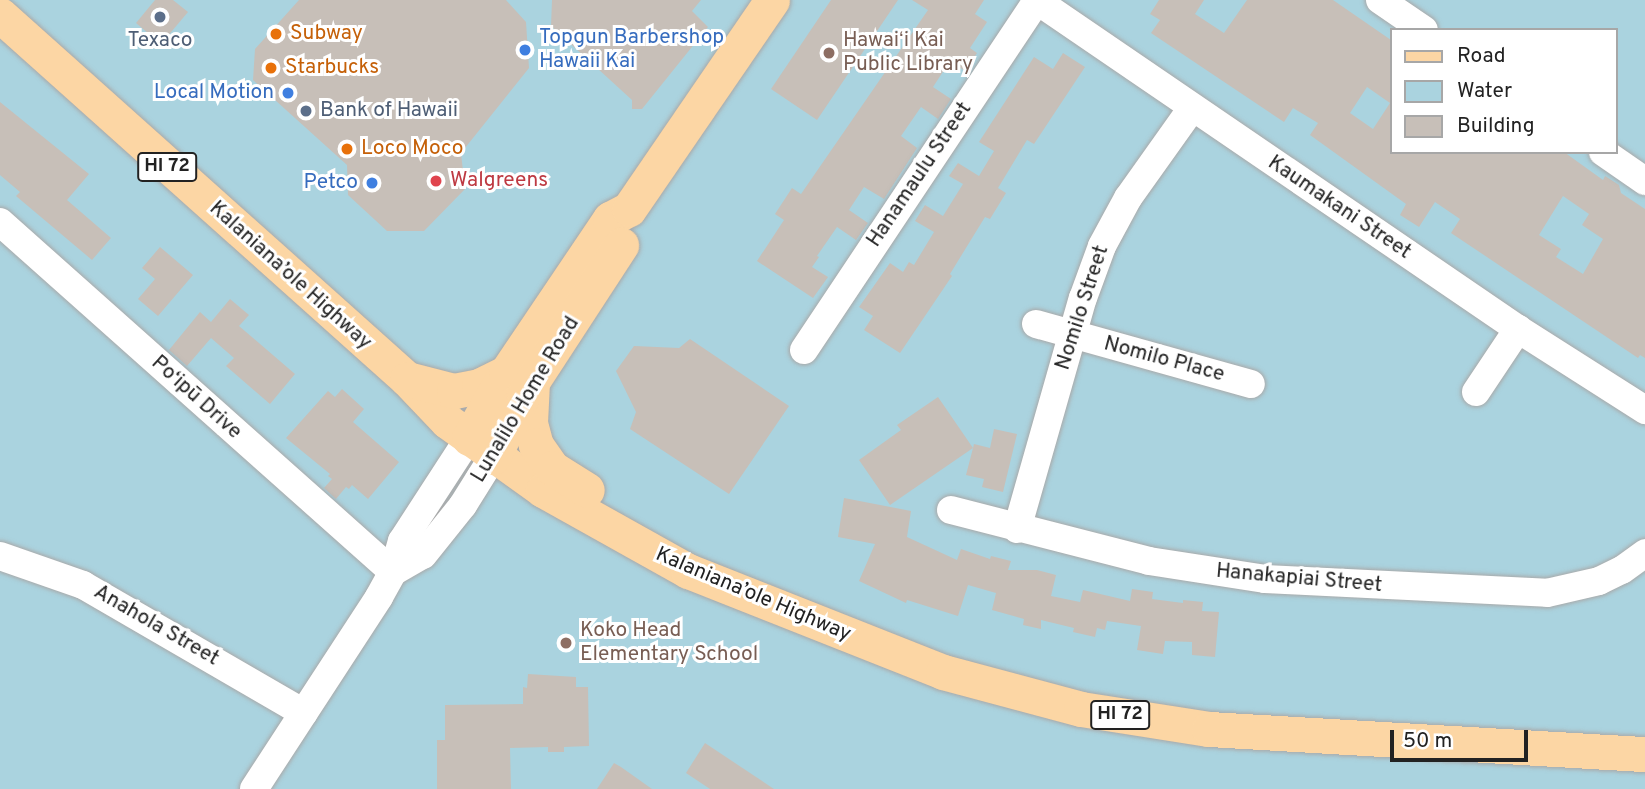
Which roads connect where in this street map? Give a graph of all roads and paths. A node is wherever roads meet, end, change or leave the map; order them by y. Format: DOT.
graph roads {
  1 [pos="772,0"];
  2 [pos="1037,0"];
  3 [pos="1380,0"];
  4 [pos="0,15"];
  5 [pos="1421,28"];
  6 [pos="1192,108"];
  7 [pos="1607,154"];
  8 [pos="1645,181"];
  9 [pos="0,222"];
  10 [pos="1036,324"];
  11 [pos="1518,329"];
  12 [pos="1073,336"];
  13 [pos="804,350"];
  14 [pos="519,378"];
  15 [pos="407,379"];
  16 [pos="1251,384"];
  17 [pos="1476,392"];
  18 [pos="1645,411"];
  19 [pos="481,447"];
  20 [pos="951,510"];
  21 [pos="1017,529"];
  22 [pos="1645,553"];
  23 [pos="0,556"];
  24 [pos="393,572"];
  25 [pos="833,631"];
  26 [pos="304,713"];
  27 [pos="1645,754"];
  28 [pos="254,789"];
  1 -- 14 [label="main road, Lunalilo Home Road"];
  2 -- 6 [label="street, Kaumakani Street"];
  2 -- 13 [label="street, Hanamaulu Street"];
  3 -- 5 [label="street"];
  4 -- 15 [label="main road, Kalaniana’ole Highway / HI 72"];
  6 -- 11 [label="street, Kaumakani Street"];
  6 -- 12 [label="street, Nomilo Street"];
  7 -- 8 [label="street"];
  9 -- 24 [label="street, Po‘ipū Drive"];
  10 -- 12 [label="street, Nomilo Place"];
  11 -- 17 [label="street"];
  11 -- 18 [label="street, Kaumakani Street"];
  12 -- 16 [label="street, Nomilo Place"];
  12 -- 21 [label="street, Nomilo Street"];
  14 -- 15 [label="main road"];
  14 -- 19 [label="main road, Lunalilo Home Road"];
  14 -- 25 [label="main road"];
  15 -- 19 [label="main road, Kalaniana’ole Highway / HI 72"];
  19 -- 24 [label="street, Lunalilo Home Road"];
  19 -- 25 [label="main road, Kalaniana’ole Highway / HI 72"];
  20 -- 21 [label="street, Hanakapiai Street"];
  21 -- 22 [label="street, Hanakapiai Street"];
  23 -- 26 [label="street, Anahola Street"];
  24 -- 26 [label="street, Lunalilo Home Road"];
  25 -- 27 [label="main road, Kalaniana’ole Highway / HI 72"];
  26 -- 28 [label="street, Lunalilo Home Road"];
}
